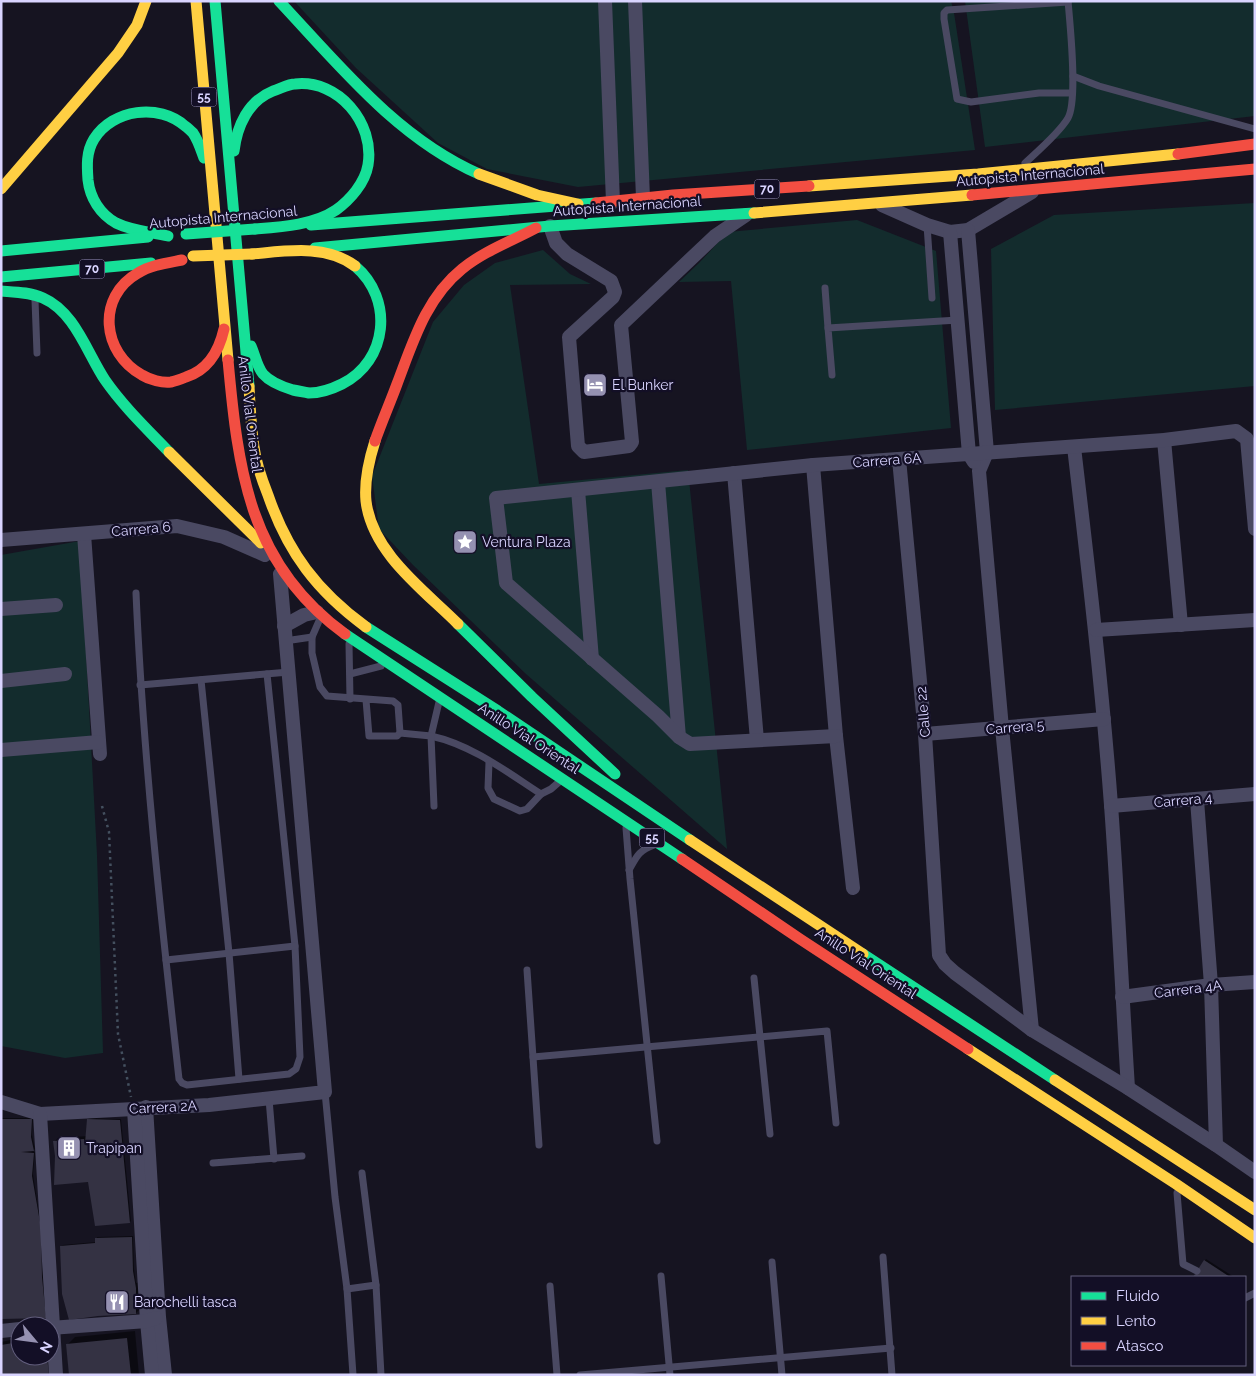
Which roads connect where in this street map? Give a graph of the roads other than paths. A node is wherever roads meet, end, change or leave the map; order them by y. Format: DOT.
graph roads {
  1 [pos="146,1"];
  2 [pos="196,1"];
  3 [pos="215,1"];
  4 [pos="278,1"];
  5 [pos="605,1"];
  6 [pos="635,1"];
  7 [pos="1068,1"];
  8 [pos="1073,76"];
  9 [pos="1072,93"];
  10 [pos="1255,129"];
  11 [pos="1255,144"];
  12 [pos="1020,169"];
  13 [pos="1255,169"];
  14 [pos="1,189"];
  15 [pos="1035,190"];
  16 [pos="232,191"];
  17 [pos="213,192"];
  18 [pos="643,198"];
  19 [pos="612,202"];
  20 [pos="578,204"];
  21 [pos="879,204"];
  22 [pos="751,212"];
  23 [pos="927,225"];
  24 [pos="550,226"];
  25 [pos="279,227"];
  26 [pos="536,228"];
  27 [pos="968,230"];
  28 [pos="950,232"];
  29 [pos="168,236"];
  30 [pos="1,250"];
  31 [pos="280,252"];
  32 [pos="188,258"];
  33 [pos="1,277"];
  34 [pos="825,288"];
  35 [pos="1,291"];
  36 [pos="35,295"];
  37 [pos="932,298"];
  38 [pos="224,316"];
  39 [pos="958,320"];
  40 [pos="244,327"];
  41 [pos="828,328"];
  42 [pos="37,353"];
  43 [pos="832,375"];
  44 [pos="1164,440"];
  45 [pos="1074,447"];
  46 [pos="987,452"];
  47 [pos="969,454"];
  48 [pos="899,459"];
  49 [pos="813,465"];
  50 [pos="979,471"];
  51 [pos="734,473"];
  52 [pos="658,482"];
  53 [pos="578,490"];
  54 [pos="1255,529"];
  55 [pos="84,534"];
  56 [pos="1,540"];
  57 [pos="275,559"];
  58 [pos="136,593"];
  59 [pos="56,605"];
  60 [pos="1,609"];
  61 [pos="319,614"];
  62 [pos="1255,620"];
  63 [pos="1181,625"];
  64 [pos="1096,630"];
  65 [pos="284,633"];
  66 [pos="312,637"];
  67 [pos="349,637"];
  68 [pos="592,658"];
  69 [pos="389,664"];
  70 [pos="289,672"];
  71 [pos="65,674"];
  72 [pos="267,674"];
  73 [pos="350,674"];
  74 [pos="202,680"];
  75 [pos="1,681"];
  76 [pos="140,685"];
  77 [pos="440,697"];
  78 [pos="350,699"];
  79 [pos="366,700"];
  80 [pos="1104,719"];
  81 [pos="1002,728"];
  82 [pos="400,733"];
  83 [pos="925,734"];
  84 [pos="431,736"];
  85 [pos="679,736"];
  86 [pos="836,736"];
  87 [pos="757,740"];
  88 [pos="1,750"];
  89 [pos="489,762"];
  90 [pos="562,778"];
  91 [pos="542,794"];
  92 [pos="1255,794"];
  93 [pos="1197,800"];
  94 [pos="434,806"];
  95 [pos="1111,806"];
  96 [pos="658,819"];
  97 [pos="626,820"];
  98 [pos="660,843"];
  99 [pos="629,871"];
  100 [pos="853,888"];
  101 [pos="295,946"];
  102 [pos="229,953"];
  103 [pos="166,960"];
  104 [pos="527,970"];
  105 [pos="754,978"];
  106 [pos="1255,982"];
  107 [pos="1211,985"];
  108 [pos="1122,997"];
  109 [pos="1032,1030"];
  110 [pos="761,1037"];
  111 [pos="647,1048"];
  112 [pos="533,1057"];
  113 [pos="239,1079"];
  114 [pos="1128,1088"];
  115 [pos="325,1092"];
  116 [pos="269,1099"];
  117 [pos="1,1102"];
  118 [pos="140,1108"];
  119 [pos="40,1114"];
  120 [pos="836,1123"];
  121 [pos="770,1134"];
  122 [pos="657,1141"];
  123 [pos="540,1145"];
  124 [pos="1216,1145"];
  125 [pos="302,1156"];
  126 [pos="274,1159"];
  127 [pos="213,1163"];
  128 [pos="1255,1172"];
  129 [pos="362,1173"];
  130 [pos="1176,1184"];
  131 [pos="1255,1210"];
  132 [pos="1255,1238"];
  133 [pos="883,1257"];
  134 [pos="772,1262"];
  135 [pos="1197,1271"];
  136 [pos="661,1276"];
  137 [pos="376,1285"];
  138 [pos="550,1286"];
  139 [pos="347,1289"];
  140 [pos="50,1316"];
  141 [pos="153,1319"];
  142 [pos="60,1327"];
  143 [pos="891,1348"];
  144 [pos="781,1358"];
  145 [pos="670,1371"];
  146 [pos="152,1375"];
  147 [pos="165,1375"];
  148 [pos="353,1375"];
  149 [pos="381,1375"];
  150 [pos="557,1375"];
  151 [pos="580,1375"];
  152 [pos="782,1375"];
  153 [pos="892,1375"];
  1 -- 14 [label="main road"];
  2 -- 17 [label="main road, Anillo Vial Oriental / 55"];
  3 -- 16 [label="main road, Anillo Vial Oriental / 55"];
  4 -- 20 [label="main road"];
  5 -- 19 [label="street"];
  6 -- 18 [label="street"];
  7 -- 8 [label="lane"];
  7 -- 9 [label="lane"];
  8 -- 9 [label="lane"];
  8 -- 10 [label="lane"];
  9 -- 12 [label="lane"];
  11 -- 12 [label="main road, Autopista Internacional / 70"];
  12 -- 18 [label="main road, Autopista Internacional / 70"];
  13 -- 15 [label="main road, Autopista Internacional / 70"];
  15 -- 21 [label="main road, Autopista Internacional / 70"];
  15 -- 27 [label="street"];
  16 -- 25 [label="main road"];
  16 -- 40 [label="main road, Anillo Vial Oriental / 55"];
  17 -- 29 [label="main road"];
  17 -- 38 [label="main road, Anillo Vial Oriental / 55"];
  18 -- 19 [label="main road, Autopista Internacional / 70"];
  19 -- 20 [label="main road, Autopista Internacional / 70"];
  20 -- 25 [label="main road, Autopista Internacional / 70"];
  21 -- 22 [label="main road, Autopista Internacional / 70"];
  21 -- 23 [label="street"];
  22 -- 24 [label="main road, Autopista Internacional / 70"];
  22 -- 24 [label="street"];
  23 -- 28 [label="street"];
  23 -- 37 [label="lane"];
  24 -- 26 [label="main road, Autopista Internacional / 70"];
  25 -- 29 [label="main road, Autopista Internacional / 70, bridge"];
  26 -- 31 [label="main road, Autopista Internacional / 70"];
  26 -- 96 [label="main road"];
  27 -- 28 [label="street"];
  27 -- 46 [label="street"];
  28 -- 39 [label="street"];
  29 -- 30 [label="main road, Autopista Internacional / 70"];
  31 -- 32 [label="main road, Autopista Internacional / 70, bridge"];
  31 -- 40 [label="main road"];
  32 -- 33 [label="main road, Autopista Internacional / 70"];
  32 -- 38 [label="main road"];
  34 -- 41 [label="lane"];
  35 -- 36 [label="main road"];
  36 -- 42 [label="lane"];
  36 -- 57 [label="main road"];
  38 -- 57 [label="main road, Anillo Vial Oriental / 55"];
  39 -- 41 [label="lane"];
  39 -- 47 [label="street"];
  40 -- 96 [label="main road, Anillo Vial Oriental / 55"];
  41 -- 43 [label="lane"];
  44 -- 45 [label="street, Carrera 6A"];
  44 -- 54 [label="street, Carrera 6A"];
  44 -- 63 [label="street"];
  45 -- 46 [label="street, Carrera 6A"];
  45 -- 64 [label="street"];
  46 -- 47 [label="street, Carrera 6A"];
  46 -- 50 [label="street"];
  47 -- 48 [label="street, Carrera 6A"];
  47 -- 50 [label="street"];
  48 -- 49 [label="street, Carrera 6A"];
  48 -- 83 [label="street, Calle 22"];
  49 -- 51 [label="street, Carrera 6A"];
  49 -- 86 [label="street"];
  50 -- 81 [label="street"];
  51 -- 52 [label="street, Carrera 6A"];
  51 -- 87 [label="street"];
  52 -- 53 [label="street, Carrera 6A"];
  52 -- 85 [label="street"];
  53 -- 68 [label="street"];
  53 -- 68 [label="street, Carrera 6A"];
  55 -- 56 [label="street, Carrera 6"];
  55 -- 57 [label="street, Carrera 6"];
  55 -- 88 [label="street"];
  57 -- 61 [label="main road, Anillo Vial Oriental / 55"];
  57 -- 65 [label="street"];
  58 -- 76 [label="lane"];
  59 -- 60 [label="street"];
  61 -- 65 [label="street"];
  61 -- 66 [label="lane"];
  61 -- 67 [label="main road, Anillo Vial Oriental / 55"];
  62 -- 63 [label="street"];
  63 -- 64 [label="street"];
  64 -- 80 [label="street"];
  65 -- 66 [label="lane"];
  65 -- 70 [label="street"];
  66 -- 78 [label="lane"];
  67 -- 69 [label="main road, Anillo Vial Oriental / 55"];
  67 -- 73 [label="lane"];
  68 -- 85 [label="street"];
  69 -- 73 [label="lane"];
  69 -- 77 [label="main road, Anillo Vial Oriental / 55"];
  70 -- 72 [label="lane"];
  70 -- 115 [label="street"];
  71 -- 75 [label="street"];
  72 -- 74 [label="lane"];
  72 -- 101 [label="lane"];
  73 -- 78 [label="lane"];
  74 -- 76 [label="lane"];
  74 -- 102 [label="lane"];
  76 -- 103 [label="lane"];
  77 -- 84 [label="lane"];
  77 -- 90 [label="main road, Anillo Vial Oriental / 55"];
  78 -- 79 [label="lane"];
  79 -- 82 [label="lane"];
  79 -- 82 [label="lane"];
  80 -- 81 [label="street, Carrera 5"];
  80 -- 95 [label="street"];
  81 -- 83 [label="street, Carrera 5"];
  81 -- 109 [label="street"];
  82 -- 84 [label="lane"];
  83 -- 109 [label="street, Calle 22"];
  84 -- 89 [label="lane"];
  84 -- 94 [label="lane"];
  85 -- 87 [label="street"];
  86 -- 87 [label="street"];
  86 -- 100 [label="street"];
  89 -- 91 [label="lane"];
  89 -- 91 [label="lane"];
  90 -- 91 [label="lane"];
  90 -- 97 [label="main road, Anillo Vial Oriental / 55"];
  92 -- 93 [label="street, Carrera 4"];
  93 -- 95 [label="street, Carrera 4"];
  93 -- 107 [label="street"];
  95 -- 108 [label="street"];
  96 -- 131 [label="main road, Anillo Vial Oriental / 55"];
  97 -- 98 [label="main road, Anillo Vial Oriental / 55"];
  97 -- 99 [label="lane"];
  98 -- 99 [label="lane"];
  98 -- 130 [label="main road, Anillo Vial Oriental / 55"];
  99 -- 111 [label="lane"];
  101 -- 102 [label="lane"];
  101 -- 113 [label="lane"];
  102 -- 103 [label="lane"];
  102 -- 113 [label="lane"];
  103 -- 113 [label="lane"];
  104 -- 112 [label="lane"];
  105 -- 110 [label="lane"];
  106 -- 107 [label="street, Carrera 4A"];
  107 -- 108 [label="street, Carrera 4A"];
  107 -- 124 [label="street"];
  108 -- 114 [label="street"];
  109 -- 114 [label="street"];
  110 -- 111 [label="lane"];
  110 -- 120 [label="lane"];
  110 -- 121 [label="lane"];
  111 -- 112 [label="lane"];
  111 -- 122 [label="lane"];
  112 -- 123 [label="lane"];
  114 -- 124 [label="street"];
  115 -- 116 [label="street, Carrera 2A"];
  115 -- 139 [label="lane"];
  116 -- 118 [label="street, Carrera 2A"];
  116 -- 126 [label="lane"];
  117 -- 119 [label="street, Carrera 2A"];
  118 -- 119 [label="street, Carrera 2A"];
  118 -- 141 [label="street"];
  119 -- 140 [label="street"];
  124 -- 128 [label="street"];
  125 -- 126 [label="lane"];
  126 -- 127 [label="lane"];
  129 -- 137 [label="lane"];
  130 -- 132 [label="main road, Anillo Vial Oriental / 55"];
  130 -- 135 [label="lane"];
  133 -- 143 [label="lane"];
  134 -- 144 [label="lane"];
  136 -- 145 [label="lane"];
  137 -- 139 [label="lane"];
  137 -- 149 [label="lane"];
  138 -- 150 [label="lane"];
  139 -- 148 [label="lane"];
  141 -- 142 [label="street"];
  141 -- 146 [label="street"];
  141 -- 147 [label="street"];
  143 -- 144 [label="lane"];
  143 -- 153 [label="lane"];
  144 -- 145 [label="lane"];
  144 -- 152 [label="lane"];
  145 -- 151 [label="lane"];
}
